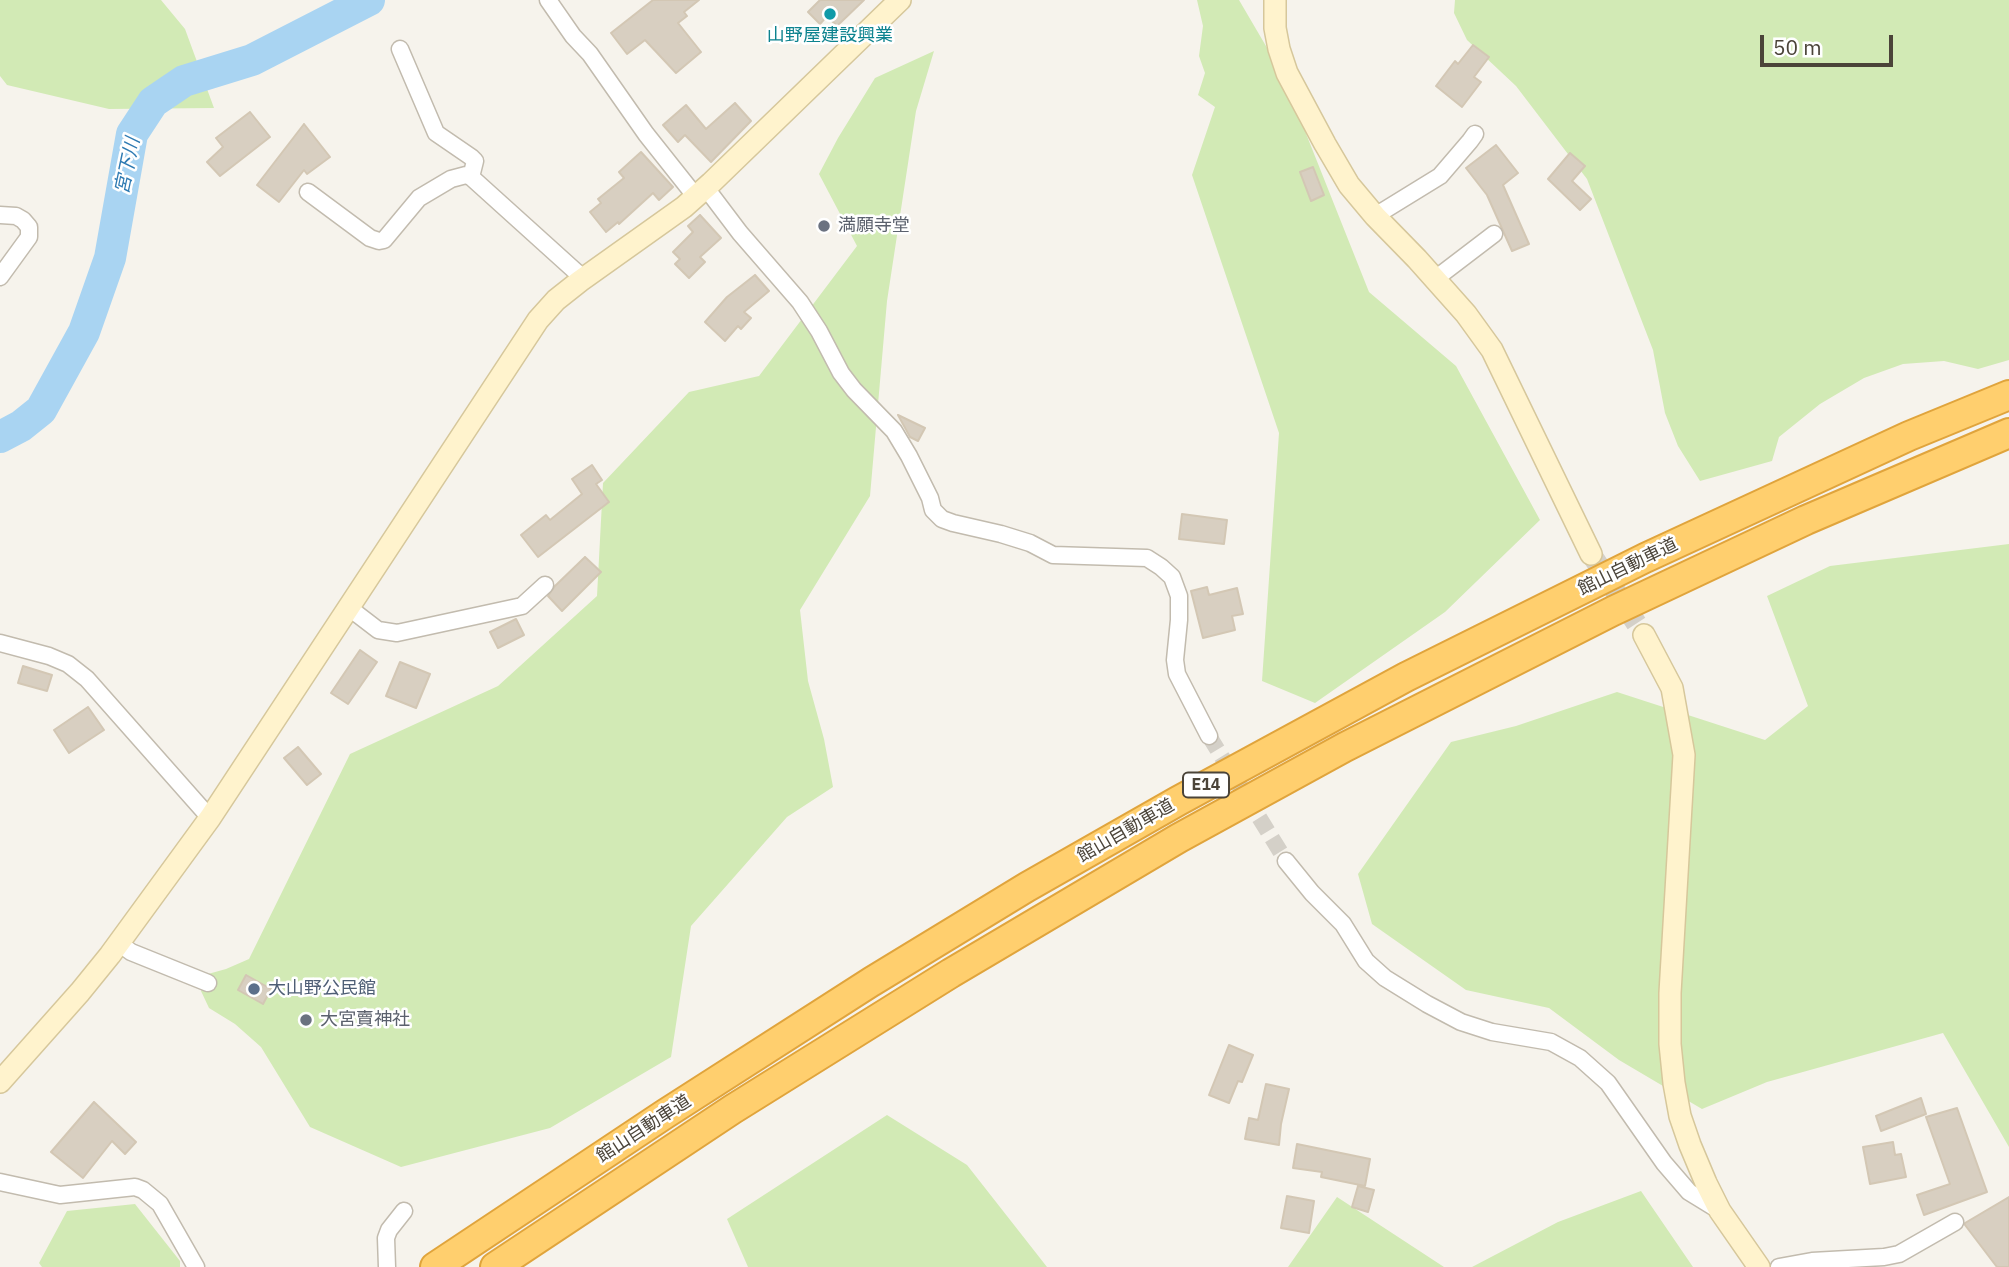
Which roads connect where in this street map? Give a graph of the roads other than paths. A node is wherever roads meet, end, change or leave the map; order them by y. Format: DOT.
graph roads {
  1 [pos="548,0"];
  2 [pos="900,0"];
  3 [pos="1275,0"];
  4 [pos="400,49"];
  5 [pos="1475,134"];
  6 [pos="471,177"];
  7 [pos="308,192"];
  8 [pos="701,192"];
  9 [pos="0,215"];
  10 [pos="1375,216"];
  11 [pos="1494,234"];
  12 [pos="0,277"];
  13 [pos="584,279"];
  14 [pos="1435,279"];
  15 [pos="2009,395"];
  16 [pos="2009,433"];
  17 [pos="1591,554"];
  18 [pos="545,585"];
  19 [pos="348,607"];
  20 [pos="1644,635"];
  21 [pos="0,643"];
  22 [pos="1209,736"];
  23 [pos="210,818"];
  24 [pos="1286,861"];
  25 [pos="119,943"];
  26 [pos="208,983"];
  27 [pos="0,1083"];
  28 [pos="0,1182"];
  29 [pos="404,1211"];
  30 [pos="1720,1211"];
  31 [pos="1955,1222"];
  32 [pos="442,1262"];
  33 [pos="196,1267"];
  34 [pos="387,1267"];
  35 [pos="495,1267"];
  36 [pos="1759,1267"];
  37 [pos="1779,1267"];
  1 -- 8 [label="street"];
  2 -- 8 [label="street"];
  3 -- 10 [label="street"];
  4 -- 6 [label="street"];
  5 -- 10 [label="street"];
  6 -- 7 [label="street"];
  6 -- 13 [label="street"];
  8 -- 13 [label="street"];
  8 -- 22 [label="street"];
  9 -- 12 [label="street"];
  10 -- 14 [label="street"];
  11 -- 14 [label="street"];
  13 -- 19 [label="street"];
  14 -- 17 [label="street"];
  15 -- 32 [label="highway, 館山自動車道 / E14"];
  16 -- 35 [label="highway, 館山自動車道 / E14"];
  18 -- 19 [label="street"];
  19 -- 23 [label="street"];
  20 -- 30 [label="street"];
  21 -- 23 [label="street"];
  23 -- 25 [label="street"];
  24 -- 30 [label="street"];
  25 -- 26 [label="street"];
  25 -- 27 [label="street"];
  28 -- 33 [label="street"];
  29 -- 34 [label="street"];
  30 -- 36 [label="street"];
  31 -- 37 [label="street"];
}
